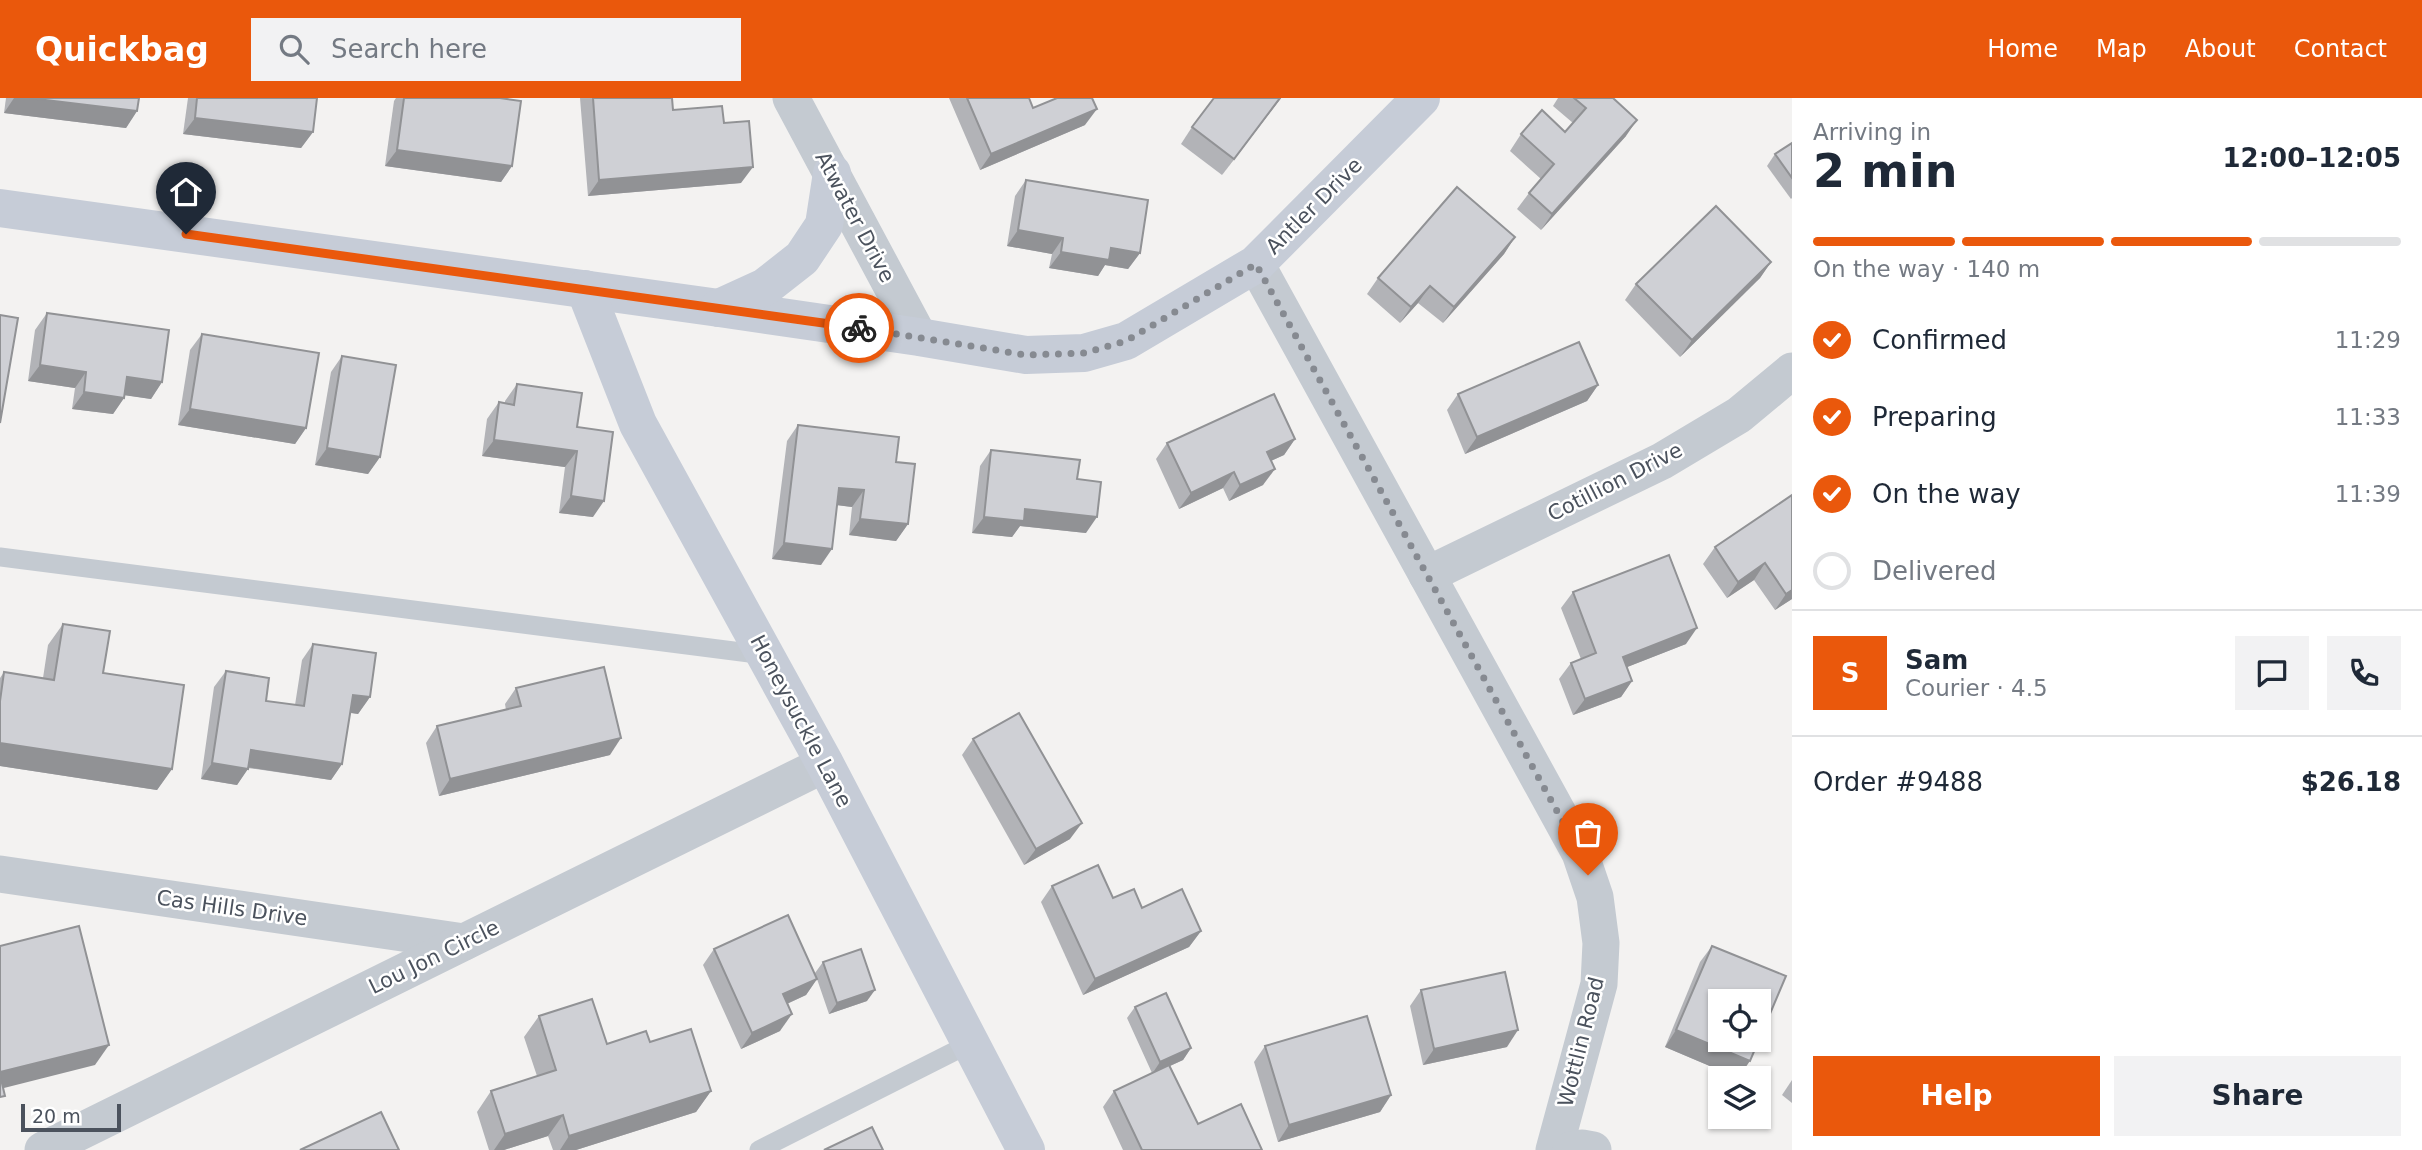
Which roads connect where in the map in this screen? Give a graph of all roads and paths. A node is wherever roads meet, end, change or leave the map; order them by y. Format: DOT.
graph roads {
  1 [pos="791,98"];
  2 [pos="1421,98"];
  3 [pos="832,173"];
  4 [pos="0,208"];
  5 [pos="1256,264"];
  6 [pos="584,289"];
  7 [pos="719,308"];
  8 [pos="919,337"];
  9 [pos="1792,371"];
  10 [pos="0,557"];
  11 [pos="1427,575"];
  12 [pos="766,655"];
  13 [pos="825,764"];
  14 [pos="0,874"];
  15 [pos="464,942"];
  16 [pos="971,1043"];
  17 [pos="43,1150"];
  18 [pos="759,1150"];
  19 [pos="1026,1150"];
  20 [pos="1554,1150"];
  21 [pos="1571,1150"];
  22 [pos="1593,1150"];
  1 -- 3 [label="street, Atwater Drive"];
  2 -- 5 [label="street, Antler Drive"];
  3 -- 7 [label="street"];
  3 -- 8 [label="street, Atwater Drive"];
  4 -- 6 [label="street, Antler Drive"];
  5 -- 8 [label="street, Antler Drive"];
  5 -- 11 [label="street, Wottlin Road"];
  6 -- 7 [label="street, Antler Drive"];
  6 -- 12 [label="street, Honeysuckle Lane"];
  7 -- 8 [label="street, Antler Drive"];
  9 -- 11 [label="street, Cotillion Drive"];
  10 -- 12 [label="lane"];
  11 -- 20 [label="street, Wottlin Road"];
  12 -- 13 [label="street, Honeysuckle Lane"];
  13 -- 15 [label="street, Lou Jon Circle"];
  13 -- 16 [label="street, Honeysuckle Lane"];
  14 -- 15 [label="street, Cas Hills Drive"];
  15 -- 17 [label="street, Lou Jon Circle"];
  16 -- 18 [label="lane"];
  16 -- 19 [label="street, Honeysuckle Lane"];
  21 -- 22 [label="street"];
}
